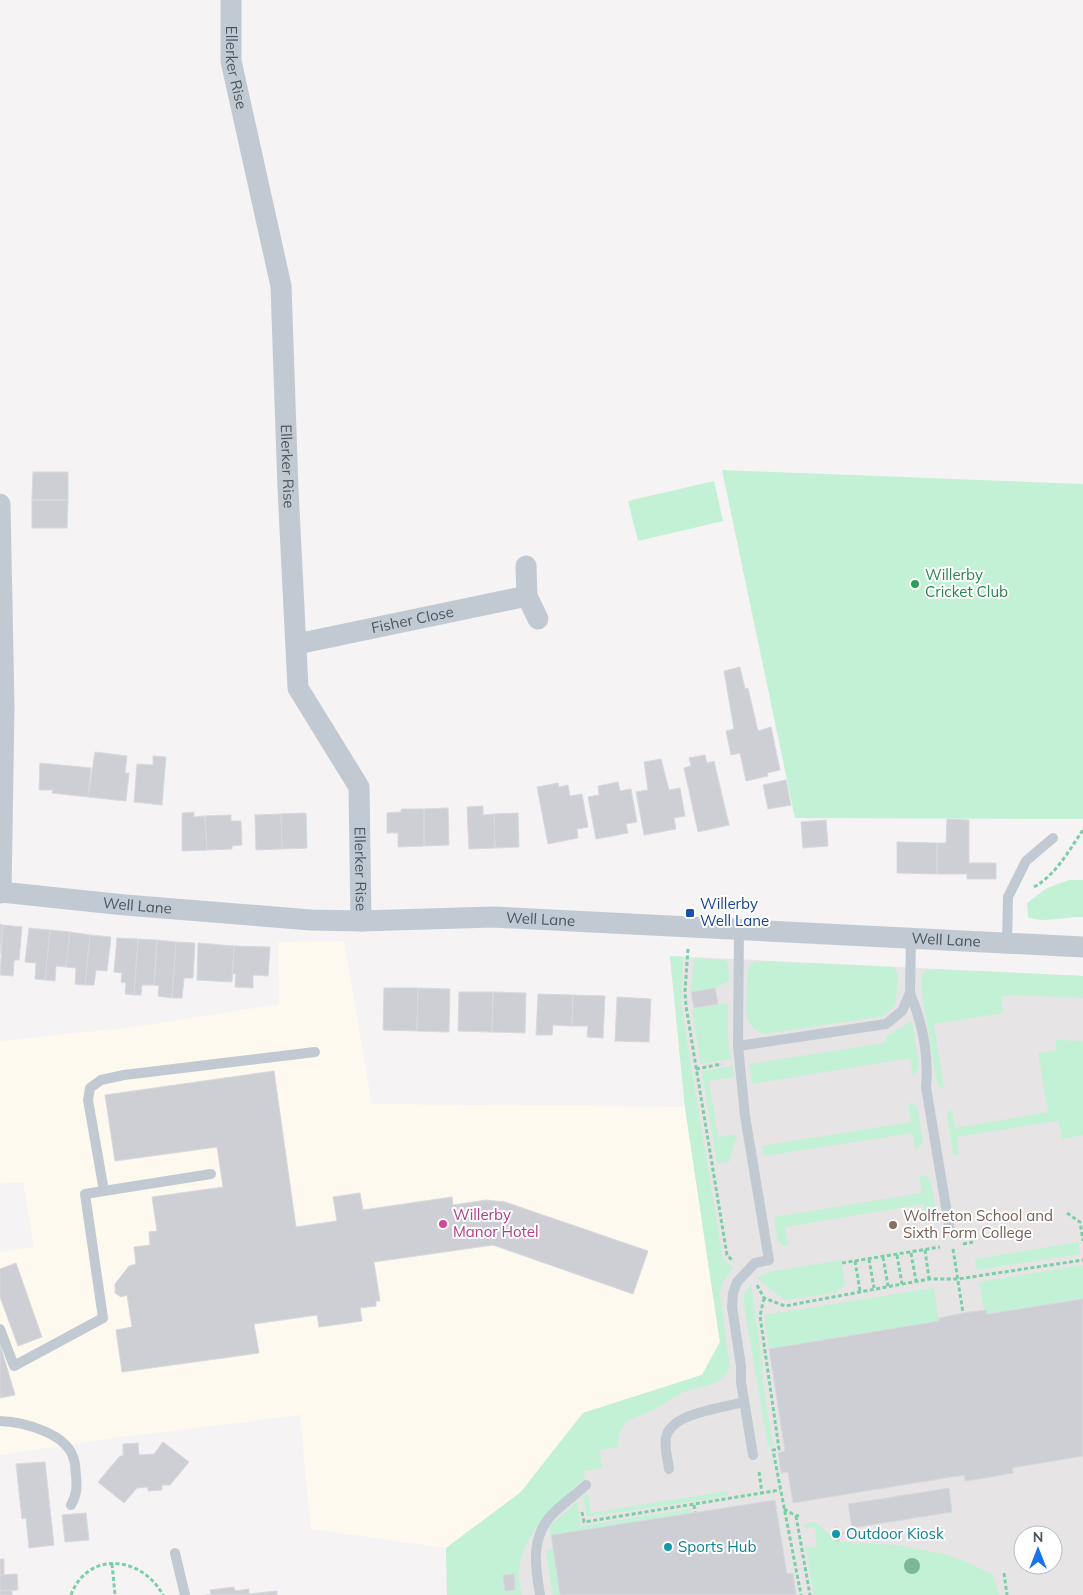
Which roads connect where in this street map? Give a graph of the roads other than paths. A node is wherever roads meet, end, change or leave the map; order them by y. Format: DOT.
graph roads {
  1 [pos="231,0"];
  2 [pos="0,504"];
  3 [pos="526,566"];
  4 [pos="527,596"];
  5 [pos="538,619"];
  6 [pos="297,644"];
  7 [pos="1053,838"];
  8 [pos="0,892"];
  9 [pos="361,921"];
  10 [pos="739,928"];
  11 [pos="912,939"];
  12 [pos="1007,943"];
  13 [pos="1083,947"];
  14 [pos="910,993"];
  15 [pos="738,1046"];
  16 [pos="315,1052"];
  17 [pos="211,1174"];
  18 [pos="104,1191"];
  19 [pos="950,1231"];
  20 [pos="0,1329"];
  21 [pos="744,1402"];
  22 [pos="0,1420"];
  23 [pos="753,1455"];
  24 [pos="669,1469"];
  25 [pos="582,1489"];
  26 [pos="71,1505"];
  27 [pos="175,1553"];
  28 [pos="185,1595"];
  29 [pos="540,1595"];
  1 -- 6 [label="street, Ellerker Rise"];
  2 -- 8 [label="street"];
  3 -- 4 [label="street"];
  4 -- 5 [label="street"];
  4 -- 6 [label="street, Fisher Close"];
  6 -- 9 [label="street, Ellerker Rise"];
  7 -- 12 [label="lane"];
  8 -- 9 [label="street, Well Lane"];
  9 -- 10 [label="street, Well Lane"];
  10 -- 11 [label="street, Well Lane"];
  10 -- 15 [label="lane"];
  11 -- 12 [label="street, Well Lane"];
  11 -- 14 [label="lane"];
  12 -- 13 [label="street, Well Lane"];
  14 -- 15 [label="lane"];
  14 -- 19 [label="lane"];
  15 -- 21 [label="lane"];
  16 -- 18 [label="lane"];
  17 -- 18 [label="lane"];
  18 -- 20 [label="lane"];
  21 -- 23 [label="lane"];
  21 -- 24 [label="lane"];
  22 -- 26 [label="lane"];
  25 -- 29 [label="lane"];
  27 -- 28 [label="lane"];
}
